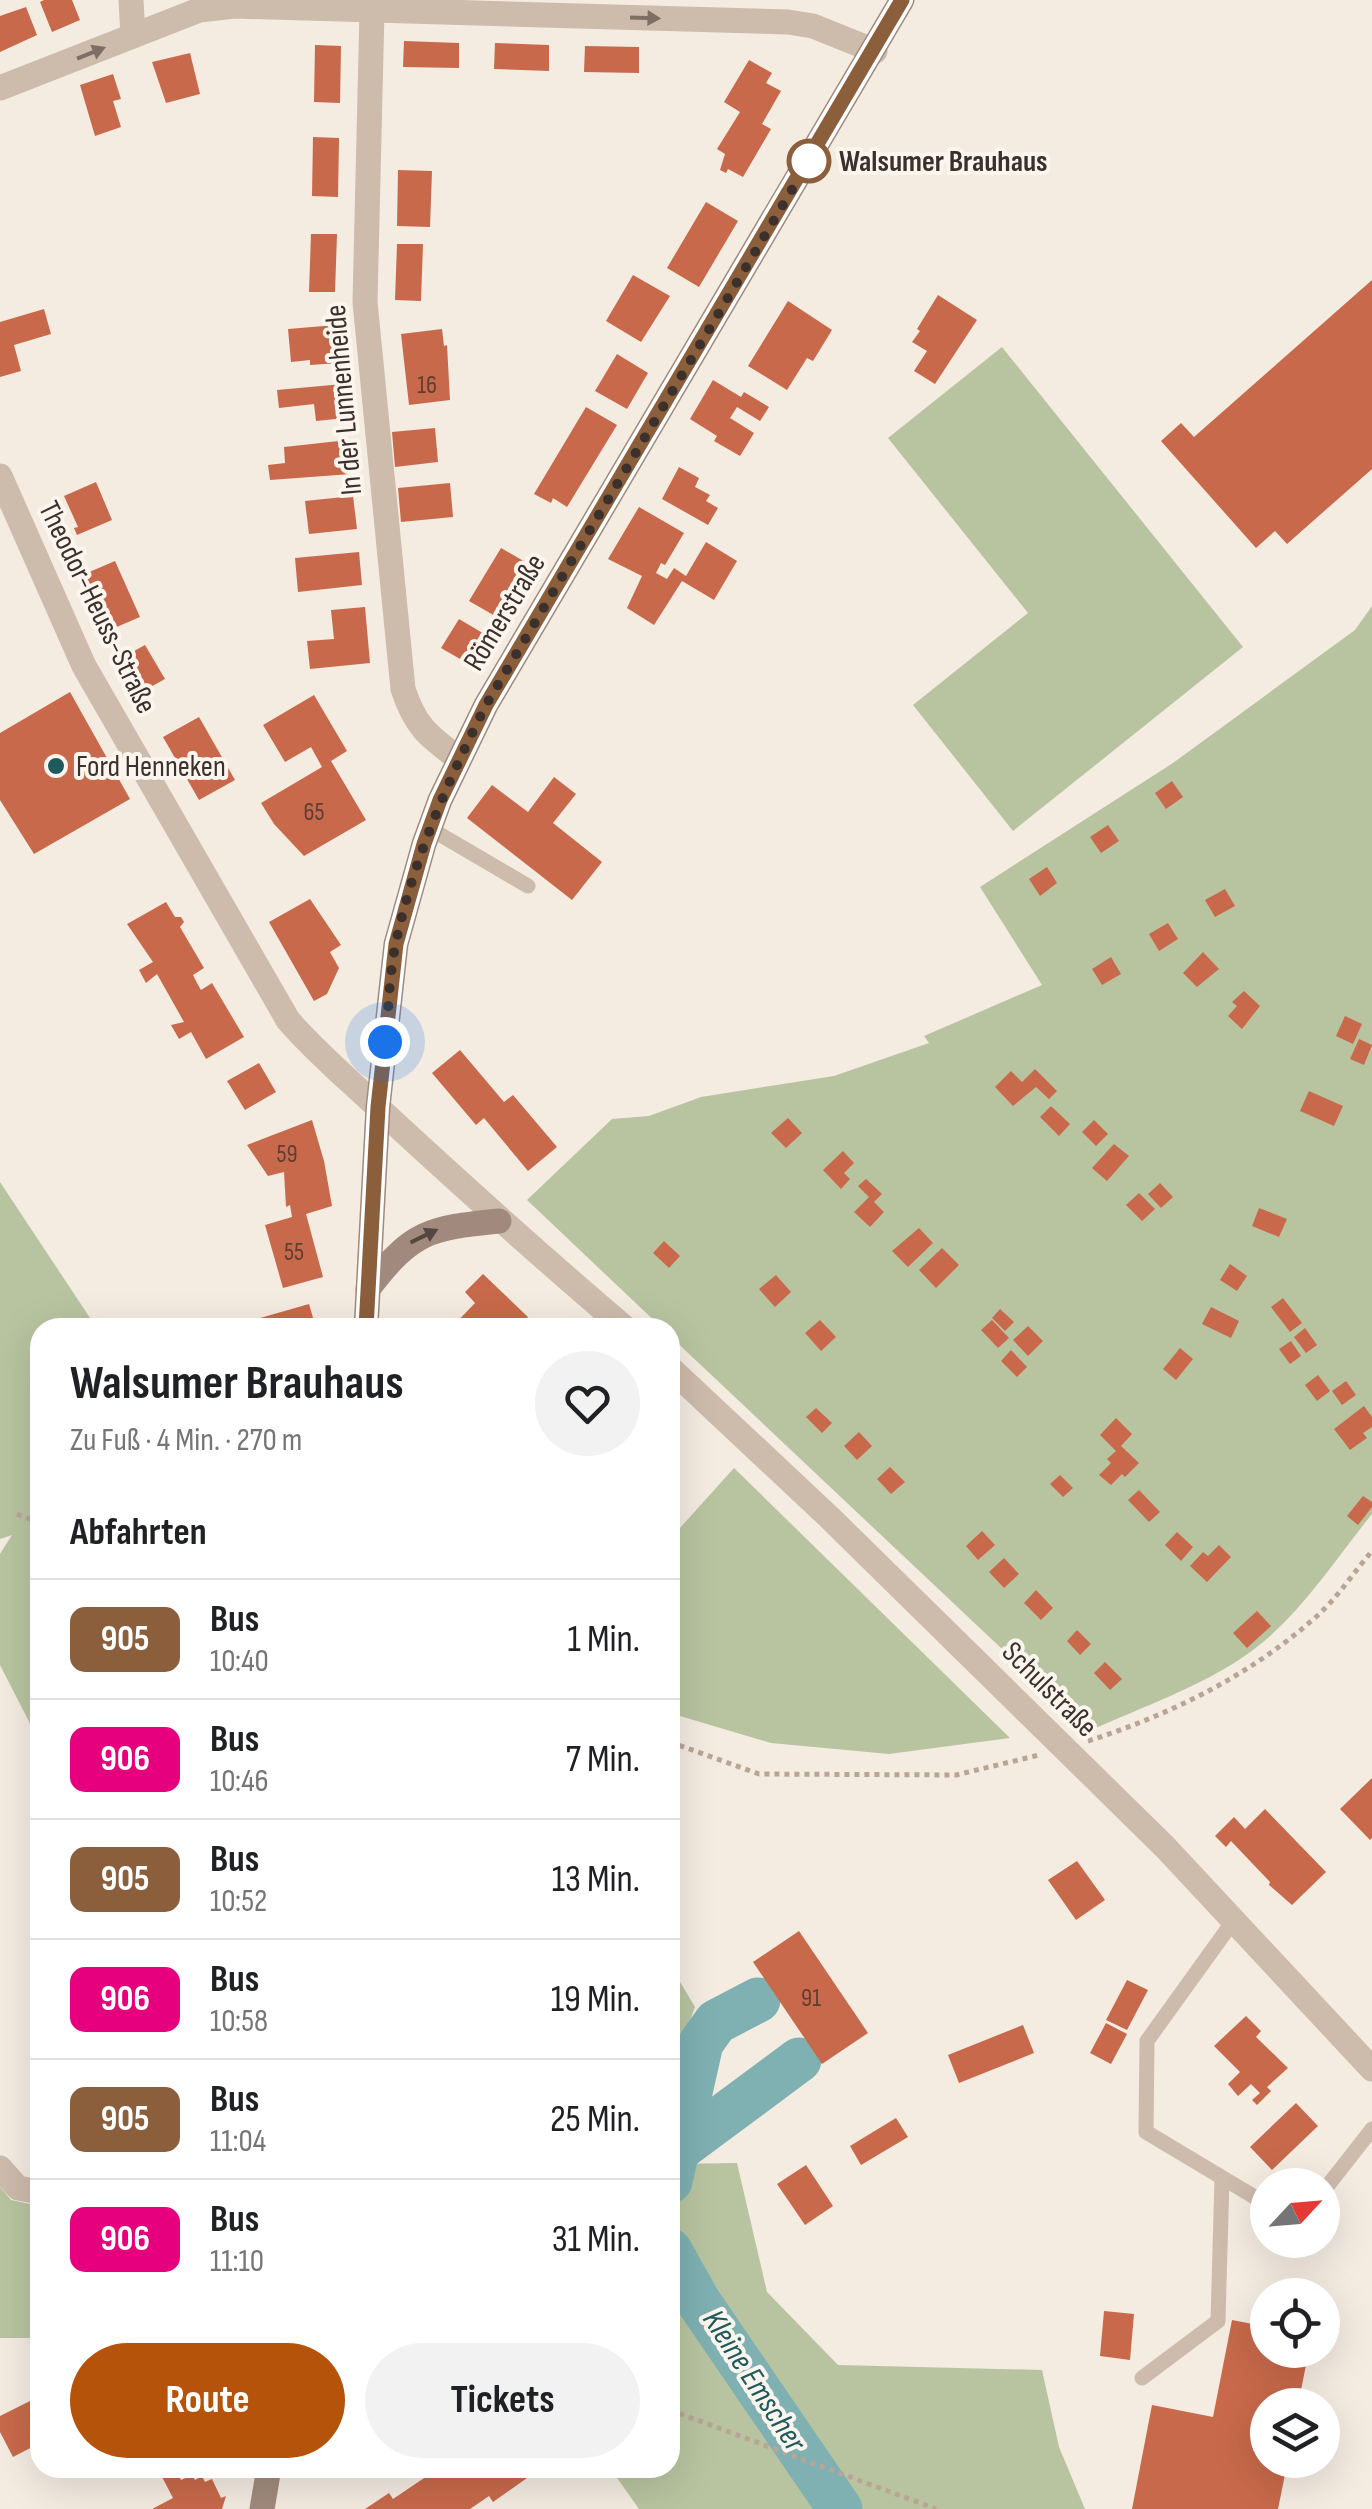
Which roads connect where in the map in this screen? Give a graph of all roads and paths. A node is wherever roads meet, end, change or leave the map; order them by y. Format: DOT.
graph roads {
  1 [pos="131,0"];
  2 [pos="902,0"];
  3 [pos="372,11"];
  4 [pos="133,36"];
  5 [pos="874,51"];
  6 [pos="0,88"];
  7 [pos="0,476"];
  8 [pos="460,759"];
  9 [pos="430,828"];
  10 [pos="528,886"];
  11 [pos="378,1107"];
  12 [pos="499,1221"];
  13 [pos="368,1288"];
  14 [pos="366,1318"];
  15 [pos="613,1318"];
  16 [pos="680,1377"];
  17 [pos="16,1514"];
  18 [pos="30,1519"];
  19 [pos="1372,1551"];
  20 [pos="680,1746"];
  21 [pos="1065,1748"];
  22 [pos="1234,1920"];
  23 [pos="1372,2069"];
  24 [pos="1372,2129"];
  25 [pos="0,2168"];
  26 [pos="1340,2170"];
  27 [pos="1222,2178"];
  28 [pos="30,2190"];
  29 [pos="1250,2194"];
  30 [pos="1142,2378"];
  31 [pos="680,2414"];
  32 [pos="267,2478"];
  33 [pos="262,2509"];
  34 [pos="936,2509"];
  1 -- 4 [label="street"];
  2 -- 5 [label="street, Römerstraße"];
  3 -- 4 [label="street"];
  3 -- 5 [label="street, one-way"];
  3 -- 8 [label="street, In der Lunnenheide"];
  6 -- 4 [label="street, one-way"];
  5 -- 8 [label="street, Römerstraße"];
  7 -- 11 [label="street, Theodor-Heuss-Straße"];
  8 -- 9 [label="street, Römerstraße"];
  9 -- 10 [label="lane"];
  9 -- 11 [label="street, Römerstraße"];
  11 -- 12 [label="street"];
  11 -- 13 [label="street, Römerstraße"];
  13 -- 12 [label="street, one-way"];
  12 -- 15 [label="street"];
  13 -- 14 [label="street, Römerstraße"];
  16 -- 21 [label="street, Schulstraße"];
  17 -- 18 [label="path"];
  19 -- 21 [label="path"];
  20 -- 21 [label="path"];
  21 -- 22 [label="street, Schulstraße"];
  22 -- 23 [label="street, Schulstraße"];
  22 -- 27 [label="lane"];
  24 -- 26 [label="lane"];
  25 -- 28 [label="street"];
  27 -- 29 [label="lane"];
  27 -- 30 [label="lane"];
  31 -- 34 [label="path"];
  32 -- 33 [label="street"];
}
